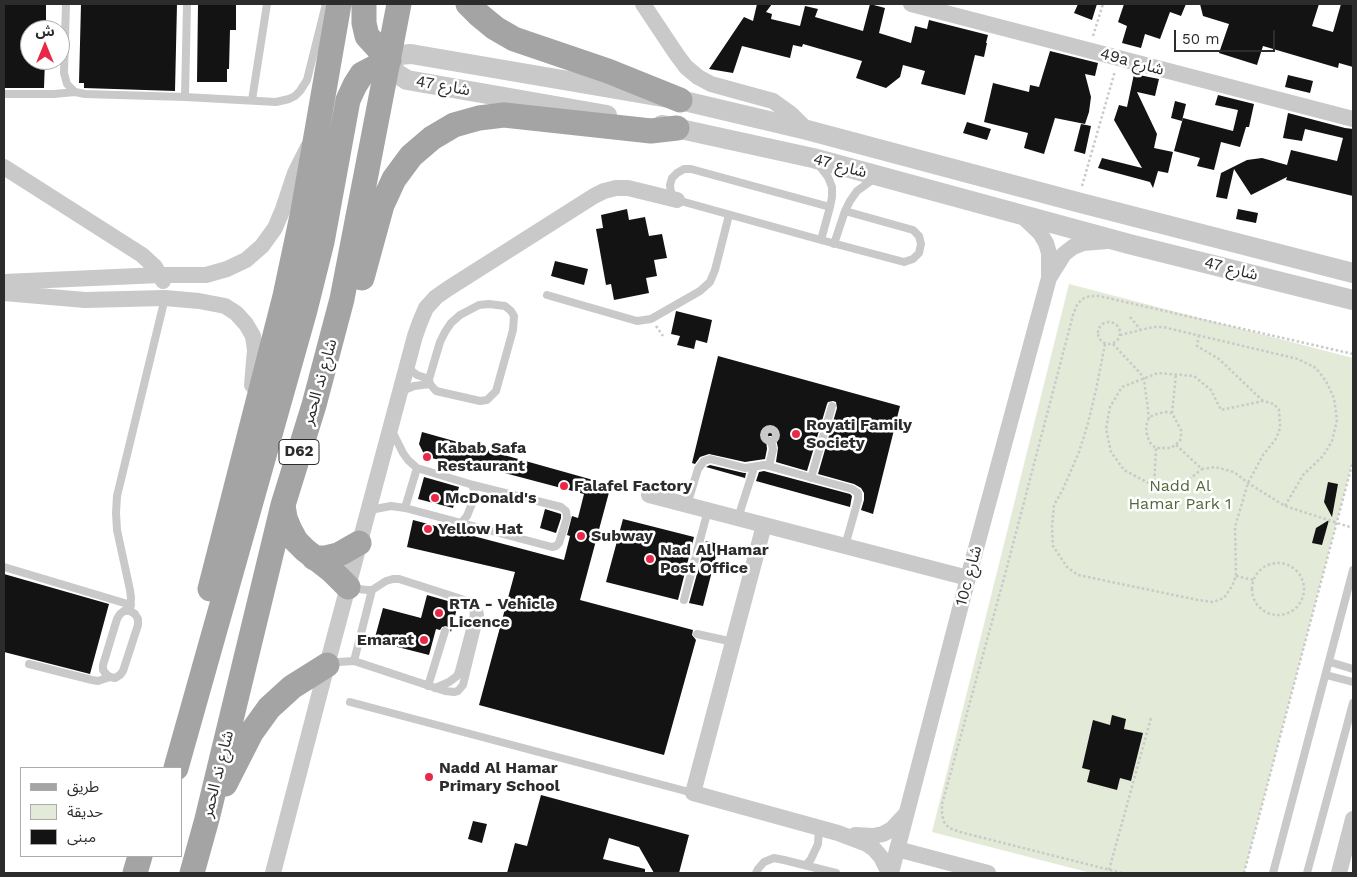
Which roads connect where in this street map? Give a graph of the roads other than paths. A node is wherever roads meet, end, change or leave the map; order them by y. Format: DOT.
graph roads {
  1 [pos="66,4"];
  2 [pos="187,4"];
  3 [pos="267,4"];
  4 [pos="326,4"];
  5 [pos="339,4"];
  6 [pos="364,4"];
  7 [pos="399,4"];
  8 [pos="468,4"];
  9 [pos="644,4"];
  10 [pos="911,4"];
  11 [pos="389,60"];
  12 [pos="75,92"];
  13 [pos="4,94"];
  14 [pos="185,97"];
  15 [pos="252,100"];
  16 [pos="680,100"];
  17 [pos="1353,119"];
  18 [pos="677,128"];
  19 [pos="807,130"];
  20 [pos="317,133"];
  21 [pos="813,158"];
  22 [pos="4,167"];
  23 [pos="879,176"];
  24 [pos="677,200"];
  25 [pos="830,207"];
  26 [pos="845,211"];
  27 [pos="1020,214"];
  28 [pos="729,215"];
  29 [pos="822,240"];
  30 [pos="1118,240"];
  31 [pos="834,244"];
  32 [pos="1353,273"];
  33 [pos="160,275"];
  34 [pos="1049,278"];
  35 [pos="4,282"];
  36 [pos="4,293"];
  37 [pos="547,295"];
  38 [pos="165,298"];
  39 [pos="1353,300"];
  40 [pos="407,367"];
  41 [pos="429,382"];
  42 [pos="400,392"];
  43 [pos="314,405"];
  44 [pos="832,406"];
  45 [pos="390,428"];
  46 [pos="771,441"];
  47 [pos="768,466"];
  48 [pos="417,468"];
  49 [pos="754,468"];
  50 [pos="811,478"];
  51 [pos="473,485"];
  52 [pos="237,486"];
  53 [pos="649,495"];
  54 [pos="283,505"];
  55 [pos="687,505"];
  56 [pos="405,508"];
  57 [pos="708,510"];
  58 [pos="368,511"];
  59 [pos="738,518"];
  60 [pos="461,522"];
  61 [pos="764,525"];
  62 [pos="359,543"];
  63 [pos="845,546"];
  64 [pos="314,558"];
  65 [pos="4,567"];
  66 [pos="1353,570"];
  67 [pos="968,578"];
  68 [pos="348,587"];
  69 [pos="372,590"];
  70 [pos="466,599"];
  71 [pos="684,600"];
  72 [pos="131,608"];
  73 [pos="445,631"];
  74 [pos="697,634"];
  75 [pos="733,642"];
  76 [pos="354,661"];
  77 [pos="1330,662"];
  78 [pos="29,664"];
  79 [pos="326,664"];
  80 [pos="1353,668"];
  81 [pos="1326,675"];
  82 [pos="110,677"];
  83 [pos="1353,682"];
  84 [pos="432,687"];
  85 [pos="350,702"];
  86 [pos="1353,703"];
  87 [pos="163,767"];
  88 [pos="176,767"];
  89 [pos="693,793"];
  90 [pos="908,811"];
  91 [pos="207,819"];
  92 [pos="1353,819"];
  93 [pos="819,827"];
  94 [pos="838,833"];
  95 [pos="897,849"];
  96 [pos="806,865"];
  97 [pos="192,873"];
  98 [pos="273,873"];
  99 [pos="756,873"];
  100 [pos="836,873"];
  101 [pos="890,873"];
  102 [pos="988,873"];
  103 [pos="1272,873"];
  104 [pos="1307,873"];
  105 [pos="1339,873"];
  1 -- 12 [label="lane"];
  2 -- 14 [label="lane"];
  3 -- 15 [label="lane"];
  4 -- 15 [label="lane"];
  5 -- 20 [label="main road"];
  6 -- 11 [label="main road"];
  7 -- 11 [label="main road, شارع ند الحمر / D62"];
  8 -- 16 [label="main road"];
  9 -- 19 [label="street"];
  10 -- 17 [label="street, 49a شارع"];
  11 -- 16 [label="street, شارع 47"];
  11 -- 18 [label="street, شارع 47"];
  11 -- 43 [label="main road, شارع ند الحمر / D62"];
  11 -- 88 [label="main road"];
  12 -- 13 [label="lane"];
  12 -- 14 [label="lane"];
  14 -- 15 [label="lane"];
  16 -- 19 [label="street, شارع 47"];
  18 -- 21 [label="street, شارع 47"];
  18 -- 43 [label="main road"];
  19 -- 32 [label="street, شارع 47"];
  20 -- 33 [label="street"];
  20 -- 52 [label="main road"];
  21 -- 23 [label="street, شارع 47"];
  21 -- 25 [label="lane"];
  22 -- 33 [label="street"];
  23 -- 26 [label="lane"];
  23 -- 27 [label="street, شارع 47"];
  24 -- 25 [label="lane"];
  24 -- 28 [label="lane"];
  24 -- 40 [label="street"];
  25 -- 29 [label="lane"];
  26 -- 31 [label="lane"];
  26 -- 31 [label="lane"];
  27 -- 30 [label="street, شارع 47"];
  27 -- 34 [label="street, 10c شارع"];
  28 -- 29 [label="lane"];
  28 -- 37 [label="lane"];
  29 -- 31 [label="lane"];
  30 -- 34 [label="street, 10c شارع"];
  30 -- 39 [label="street, شارع 47"];
  33 -- 35 [label="street"];
  33 -- 38 [label="street"];
  34 -- 67 [label="street, 10c شارع"];
  36 -- 38 [label="street"];
  38 -- 52 [label="street"];
  38 -- 72 [label="lane"];
  40 -- 41 [label="lane"];
  40 -- 42 [label="street"];
  41 -- 41 [label="lane"];
  41 -- 42 [label="lane"];
  42 -- 45 [label="street"];
  43 -- 54 [label="main road, شارع ند الحمر / D62"];
  44 -- 50 [label="lane"];
  45 -- 48 [label="lane"];
  45 -- 58 [label="street"];
  46 -- 47 [label="lane"];
  47 -- 49 [label="lane"];
  47 -- 50 [label="lane"];
  48 -- 51 [label="lane"];
  48 -- 56 [label="lane"];
  49 -- 55 [label="lane"];
  49 -- 59 [label="lane"];
  50 -- 63 [label="lane"];
  51 -- 60 [label="lane"];
  51 -- 60 [label="lane"];
  52 -- 87 [label="main road"];
  53 -- 55 [label="street"];
  54 -- 64 [label="main road"];
  54 -- 91 [label="main road, شارع ند الحمر / D62"];
  55 -- 57 [label="street"];
  56 -- 58 [label="lane"];
  56 -- 60 [label="lane"];
  57 -- 59 [label="street"];
  57 -- 71 [label="lane"];
  58 -- 62 [label="street"];
  59 -- 61 [label="street"];
  61 -- 63 [label="street"];
  61 -- 75 [label="street"];
  62 -- 64 [label="main road"];
  62 -- 68 [label="street"];
  63 -- 67 [label="street"];
  64 -- 68 [label="main road"];
  65 -- 72 [label="lane"];
  66 -- 77 [label="lane"];
  67 -- 90 [label="street, 10c شارع"];
  68 -- 69 [label="lane"];
  68 -- 79 [label="street"];
  69 -- 70 [label="lane"];
  69 -- 76 [label="lane"];
  70 -- 84 [label="lane"];
  70 -- 84 [label="lane"];
  72 -- 82 [label="lane"];
  72 -- 82 [label="lane"];
  73 -- 84 [label="lane"];
  74 -- 75 [label="lane"];
  75 -- 89 [label="street"];
  76 -- 79 [label="lane"];
  76 -- 84 [label="lane"];
  77 -- 80 [label="lane"];
  77 -- 81 [label="lane"];
  78 -- 82 [label="lane"];
  79 -- 91 [label="main road"];
  79 -- 98 [label="street"];
  81 -- 83 [label="lane"];
  81 -- 103 [label="lane"];
  85 -- 89 [label="lane"];
  86 -- 104 [label="lane"];
  89 -- 93 [label="street"];
  90 -- 94 [label="street"];
  90 -- 95 [label="street, 10c شارع"];
  91 -- 97 [label="main road, شارع ند الحمر / D62"];
  92 -- 105 [label="street"];
  93 -- 94 [label="street"];
  93 -- 96 [label="lane"];
  94 -- 101 [label="street"];
  95 -- 101 [label="street, 10c شارع"];
  95 -- 102 [label="street"];
  96 -- 99 [label="lane"];
  96 -- 100 [label="lane"];
}
